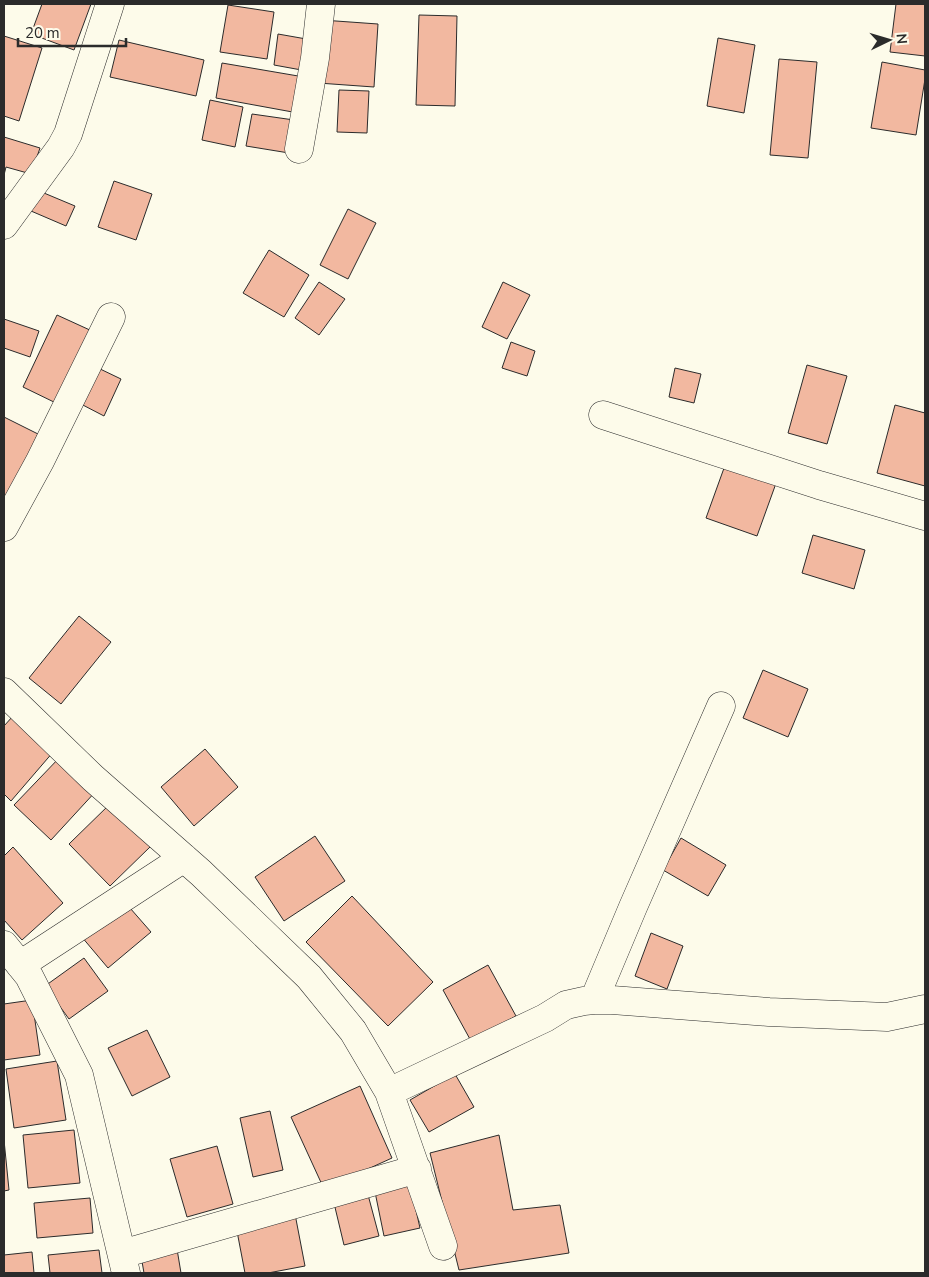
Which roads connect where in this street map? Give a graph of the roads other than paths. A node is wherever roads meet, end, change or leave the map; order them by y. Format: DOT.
graph roads {
  1 [pos="110,4"];
  2 [pos="321,4"];
  3 [pos="299,149"];
  4 [pos="4,226"];
  5 [pos="111,317"];
  6 [pos="603,415"];
  7 [pos="925,516"];
  8 [pos="4,527"];
  9 [pos="4,692"];
  10 [pos="721,706"];
  11 [pos="184,858"];
  12 [pos="12,955"];
  13 [pos="594,1000"];
  14 [pos="925,1009"];
  15 [pos="389,1092"];
  16 [pos="417,1169"];
  17 [pos="443,1246"];
  18 [pos="124,1264"];
  1 -- 4 [label="street"];
  2 -- 3 [label="street"];
  5 -- 8 [label="street"];
  6 -- 7 [label="street"];
  9 -- 11 [label="street"];
  10 -- 13 [label="street"];
  11 -- 12 [label="street"];
  11 -- 15 [label="street"];
  12 -- 18 [label="street"];
  13 -- 14 [label="street"];
  13 -- 15 [label="street"];
  15 -- 16 [label="street"];
  16 -- 17 [label="street"];
  16 -- 18 [label="street"];
}
